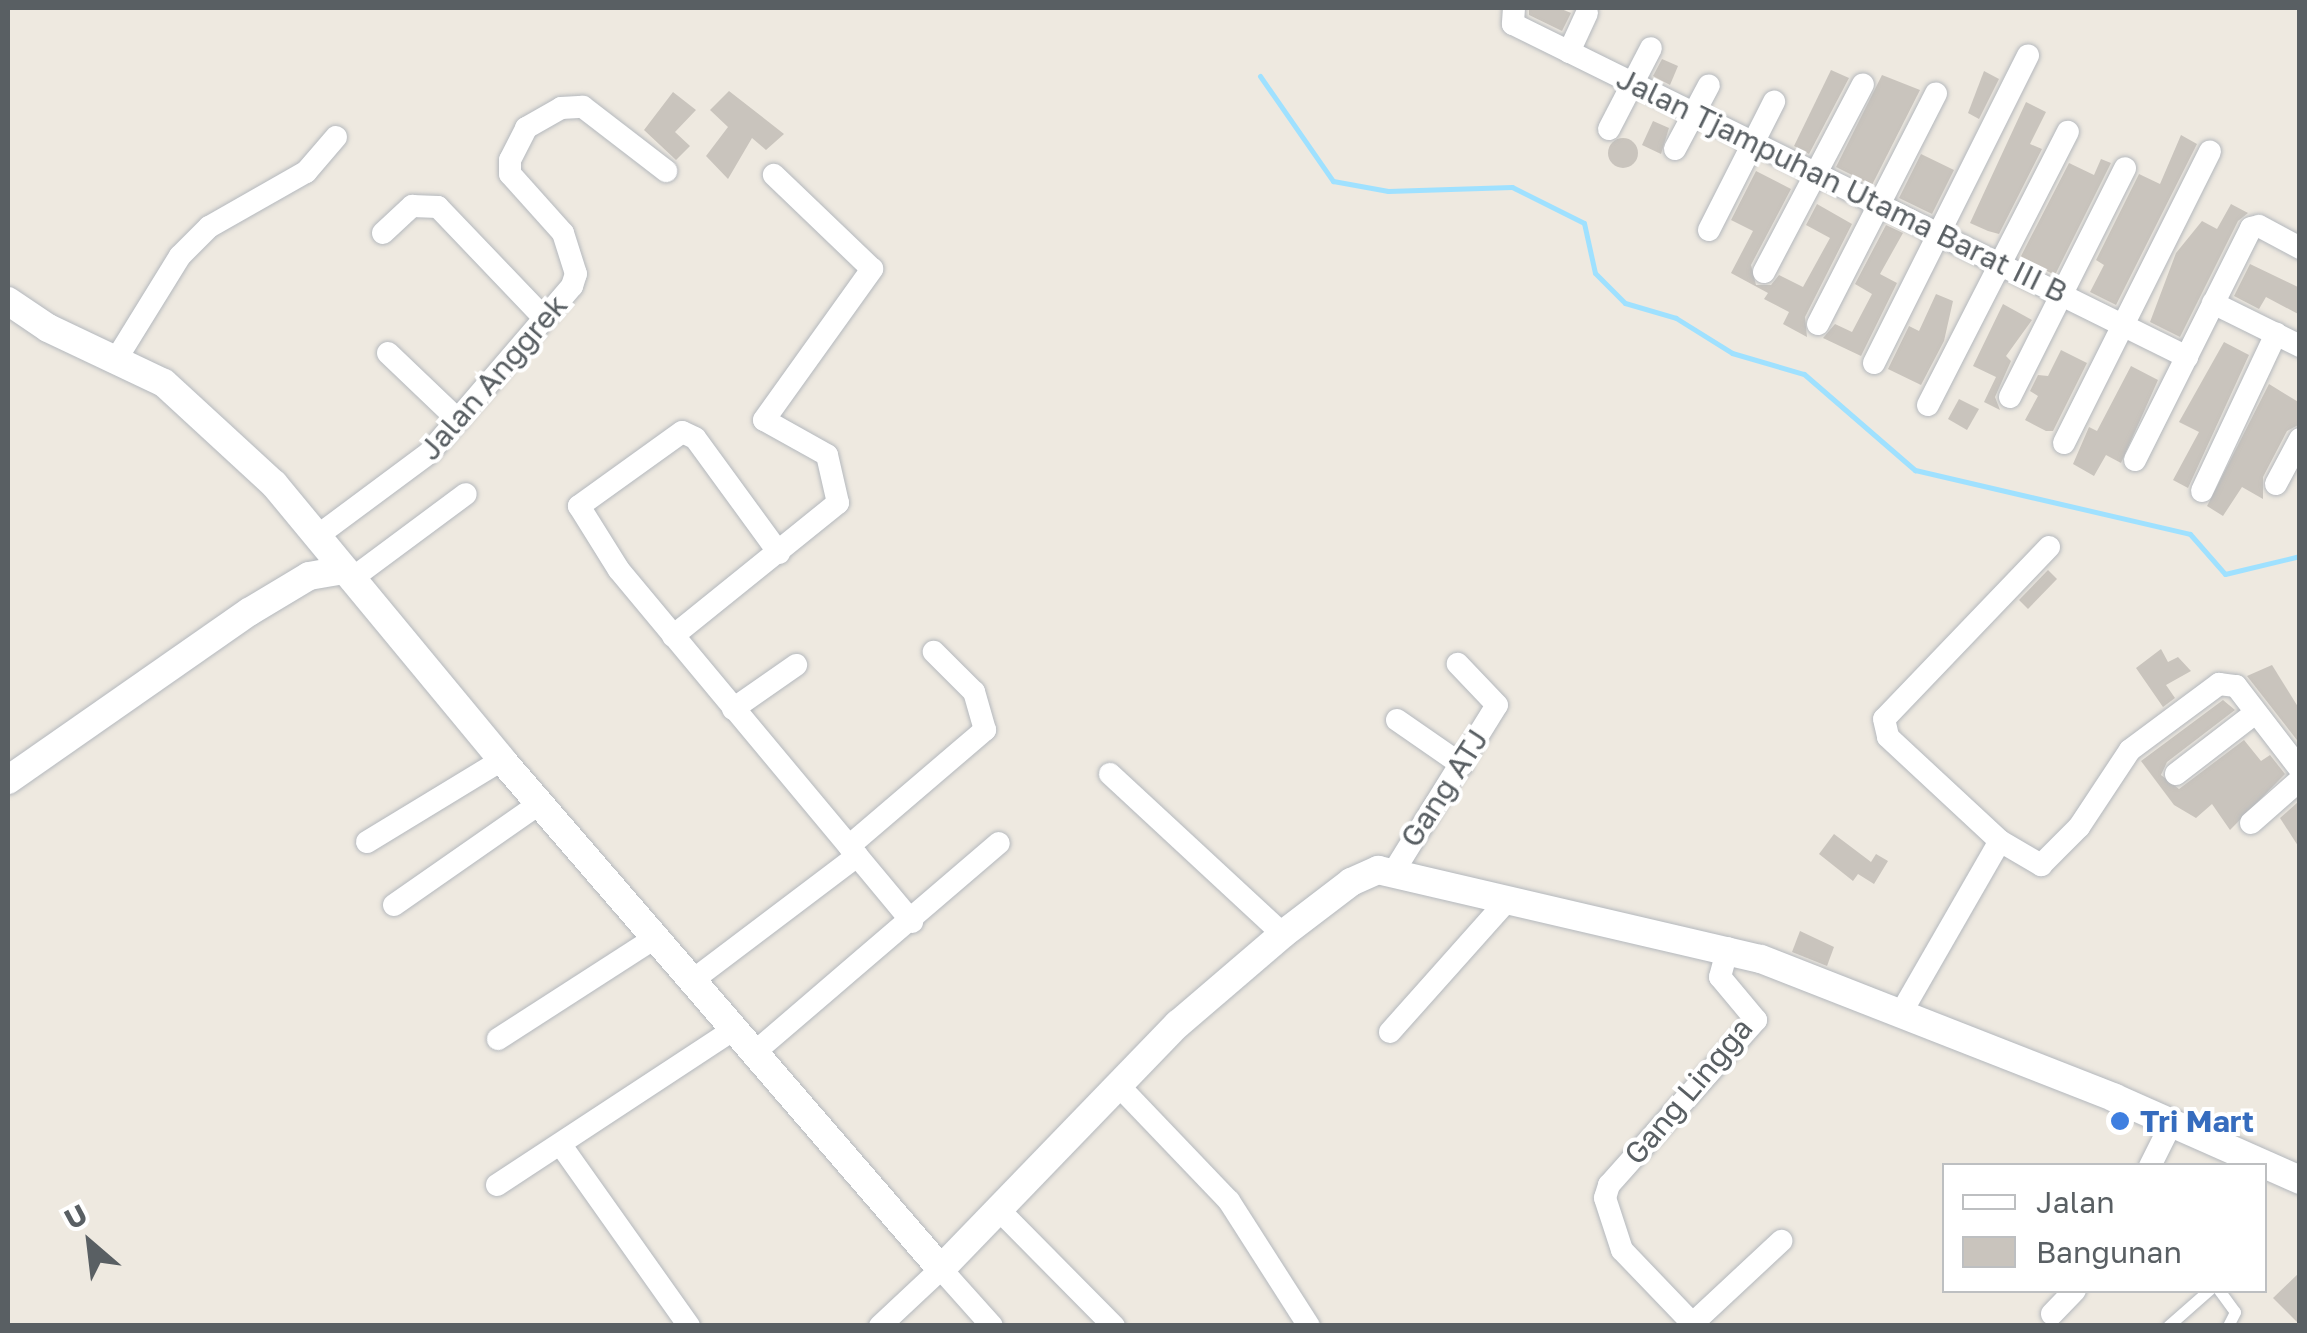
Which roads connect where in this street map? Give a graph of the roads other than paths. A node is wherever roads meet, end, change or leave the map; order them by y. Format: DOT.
graph roads {
  1 [pos="1514,8"];
  2 [pos="1587,12"];
  3 [pos="1650,48"];
  4 [pos="1570,52"];
  5 [pos="2028,55"];
  6 [pos="1633,83"];
  7 [pos="1862,84"];
  8 [pos="1708,85"];
  9 [pos="1936,92"];
  10 [pos="1774,102"];
  11 [pos="1694,113"];
  12 [pos="1609,128"];
  13 [pos="2068,132"];
  14 [pos="336,137"];
  15 [pos="1754,144"];
  16 [pos="1675,149"];
  17 [pos="2210,151"];
  18 [pos="2126,168"];
  19 [pos="666,171"];
  20 [pos="1815,173"];
  21 [pos="774,175"];
  22 [pos="1881,203"];
  23 [pos="1709,230"];
  24 [pos="1941,230"];
  25 [pos="383,234"];
  26 [pos="2300,248"];
  27 [pos="2004,260"];
  28 [pos="1764,272"];
  29 [pos="2064,292"];
  30 [pos="8,301"];
  31 [pos="2213,303"];
  32 [pos="544,318"];
  33 [pos="1818,324"];
  34 [pos="2123,324"];
  35 [pos="2276,334"];
  36 [pos="2300,346"];
  37 [pos="388,353"];
  38 [pos="2188,357"];
  39 [pos="118,358"];
  40 [pos="1874,363"];
  41 [pos="2010,397"];
  42 [pos="1928,405"];
  43 [pos="458,420"];
  44 [pos="2300,439"];
  45 [pos="2064,443"];
  46 [pos="2135,460"];
  47 [pos="2276,484"];
  48 [pos="2202,491"];
  49 [pos="466,494"];
  50 [pos="320,534"];
  51 [pos="2049,547"];
  52 [pos="779,554"];
  53 [pos="346,575"];
  54 [pos="673,636"];
  55 [pos="934,652"];
  56 [pos="1458,664"];
  57 [pos="796,665"];
  58 [pos="733,709"];
  59 [pos="2254,714"];
  60 [pos="1397,720"];
  61 [pos="502,760"];
  62 [pos="1462,765"];
  63 [pos="2300,769"];
  64 [pos="1110,774"];
  65 [pos="2176,774"];
  66 [pos="8,780"];
  67 [pos="2300,780"];
  68 [pos="540,803"];
  69 [pos="2250,823"];
  70 [pos="2000,840"];
  71 [pos="368,842"];
  72 [pos="998,843"];
  73 [pos="853,851"];
  74 [pos="1394,871"];
  75 [pos="394,905"];
  76 [pos="1500,908"];
  77 [pos="912,922"];
  78 [pos="1283,934"];
  79 [pos="656,936"];
  80 [pos="1728,948"];
  81 [pos="693,980"];
  82 [pos="1901,1013"];
  83 [pos="733,1030"];
  84 [pos="1390,1032"];
  85 [pos="498,1039"];
  86 [pos="754,1052"];
  87 [pos="1121,1088"];
  88 [pos="2172,1122"];
  89 [pos="562,1148"];
  90 [pos="2152,1163"];
  91 [pos="2262,1163"];
  92 [pos="2267,1165"];
  93 [pos="2300,1180"];
  94 [pos="497,1185"];
  95 [pos="1000,1211"];
  96 [pos="1781,1241"];
  97 [pos="941,1269"];
  98 [pos="2072,1293"];
  99 [pos="2206,1293"];
  100 [pos="2221,1293"];
  101 [pos="2052,1314"];
  102 [pos="1691,1324"];
  103 [pos="688,1326"];
  104 [pos="880,1326"];
  105 [pos="992,1326"];
  106 [pos="1114,1326"];
  107 [pos="1309,1326"];
  108 [pos="2168,1326"];
  109 [pos="2228,1326"];
  1 -- 4 [label="street, Jalan Tjampuhan Utama Barat III B"];
  2 -- 4 [label="street"];
  3 -- 6 [label="street"];
  4 -- 6 [label="street, Jalan Tjampuhan Utama Barat III B"];
  5 -- 24 [label="street"];
  6 -- 11 [label="street, Jalan Tjampuhan Utama Barat III B"];
  6 -- 12 [label="street"];
  7 -- 20 [label="street"];
  8 -- 11 [label="street"];
  9 -- 22 [label="street"];
  10 -- 15 [label="street"];
  11 -- 15 [label="street, Jalan Tjampuhan Utama Barat III B"];
  11 -- 16 [label="street"];
  13 -- 27 [label="street"];
  14 -- 39 [label="street"];
  15 -- 20 [label="street, Jalan Tjampuhan Utama Barat III B"];
  15 -- 23 [label="street"];
  17 -- 34 [label="street"];
  18 -- 29 [label="street"];
  19 -- 32 [label="street, Jalan Anggrek"];
  20 -- 22 [label="street, Jalan Tjampuhan Utama Barat III B"];
  20 -- 28 [label="street"];
  21 -- 52 [label="street"];
  22 -- 24 [label="street, Jalan Tjampuhan Utama Barat III B"];
  22 -- 33 [label="street"];
  24 -- 27 [label="street, Jalan Tjampuhan Utama Barat III B"];
  24 -- 40 [label="street"];
  25 -- 32 [label="street"];
  26 -- 31 [label="street"];
  27 -- 29 [label="street, Jalan Tjampuhan Utama Barat III B"];
  27 -- 42 [label="street"];
  29 -- 34 [label="street, Jalan Tjampuhan Utama Barat III B"];
  29 -- 41 [label="street"];
  30 -- 39 [label="street"];
  31 -- 35 [label="street"];
  31 -- 38 [label="street"];
  32 -- 43 [label="street, Jalan Anggrek"];
  34 -- 38 [label="street, Jalan Tjampuhan Utama Barat III B"];
  34 -- 45 [label="street"];
  35 -- 36 [label="street"];
  35 -- 48 [label="street"];
  37 -- 43 [label="street"];
  38 -- 46 [label="street"];
  39 -- 50 [label="street"];
  43 -- 50 [label="street, Jalan Anggrek"];
  44 -- 47 [label="street"];
  49 -- 53 [label="street"];
  50 -- 53 [label="street"];
  51 -- 70 [label="street"];
  52 -- 54 [label="street"];
  52 -- 54 [label="street"];
  53 -- 61 [label="street"];
  53 -- 66 [label="street"];
  54 -- 58 [label="street"];
  55 -- 73 [label="street"];
  56 -- 62 [label="street, Gang ATJ"];
  57 -- 58 [label="street"];
  58 -- 73 [label="street"];
  59 -- 63 [label="street"];
  59 -- 65 [label="street"];
  59 -- 70 [label="street"];
  60 -- 62 [label="street"];
  61 -- 68 [label="street"];
  61 -- 71 [label="street"];
  62 -- 74 [label="street, Gang ATJ"];
  64 -- 78 [label="street"];
  67 -- 69 [label="street"];
  68 -- 75 [label="street"];
  68 -- 79 [label="street"];
  70 -- 82 [label="street"];
  72 -- 77 [label="street"];
  73 -- 77 [label="street"];
  73 -- 81 [label="street"];
  74 -- 76 [label="street"];
  74 -- 78 [label="street"];
  76 -- 80 [label="street"];
  76 -- 84 [label="street"];
  77 -- 86 [label="street"];
  78 -- 87 [label="street"];
  79 -- 81 [label="street"];
  79 -- 85 [label="street"];
  80 -- 82 [label="street"];
  80 -- 102 [label="street, Gang Lingga"];
  81 -- 83 [label="street"];
  82 -- 88 [label="street"];
  83 -- 86 [label="street"];
  83 -- 89 [label="street"];
  86 -- 97 [label="street"];
  87 -- 95 [label="street"];
  87 -- 107 [label="street"];
  88 -- 90 [label="street"];
  88 -- 91 [label="street"];
  89 -- 94 [label="street"];
  89 -- 103 [label="street"];
  92 -- 93 [label="street"];
  95 -- 97 [label="street"];
  95 -- 106 [label="street"];
  96 -- 102 [label="street"];
  97 -- 104 [label="street"];
  97 -- 105 [label="street"];
  98 -- 101 [label="street"];
  99 -- 108 [label="lane"];
  100 -- 109 [label="lane"];
}
